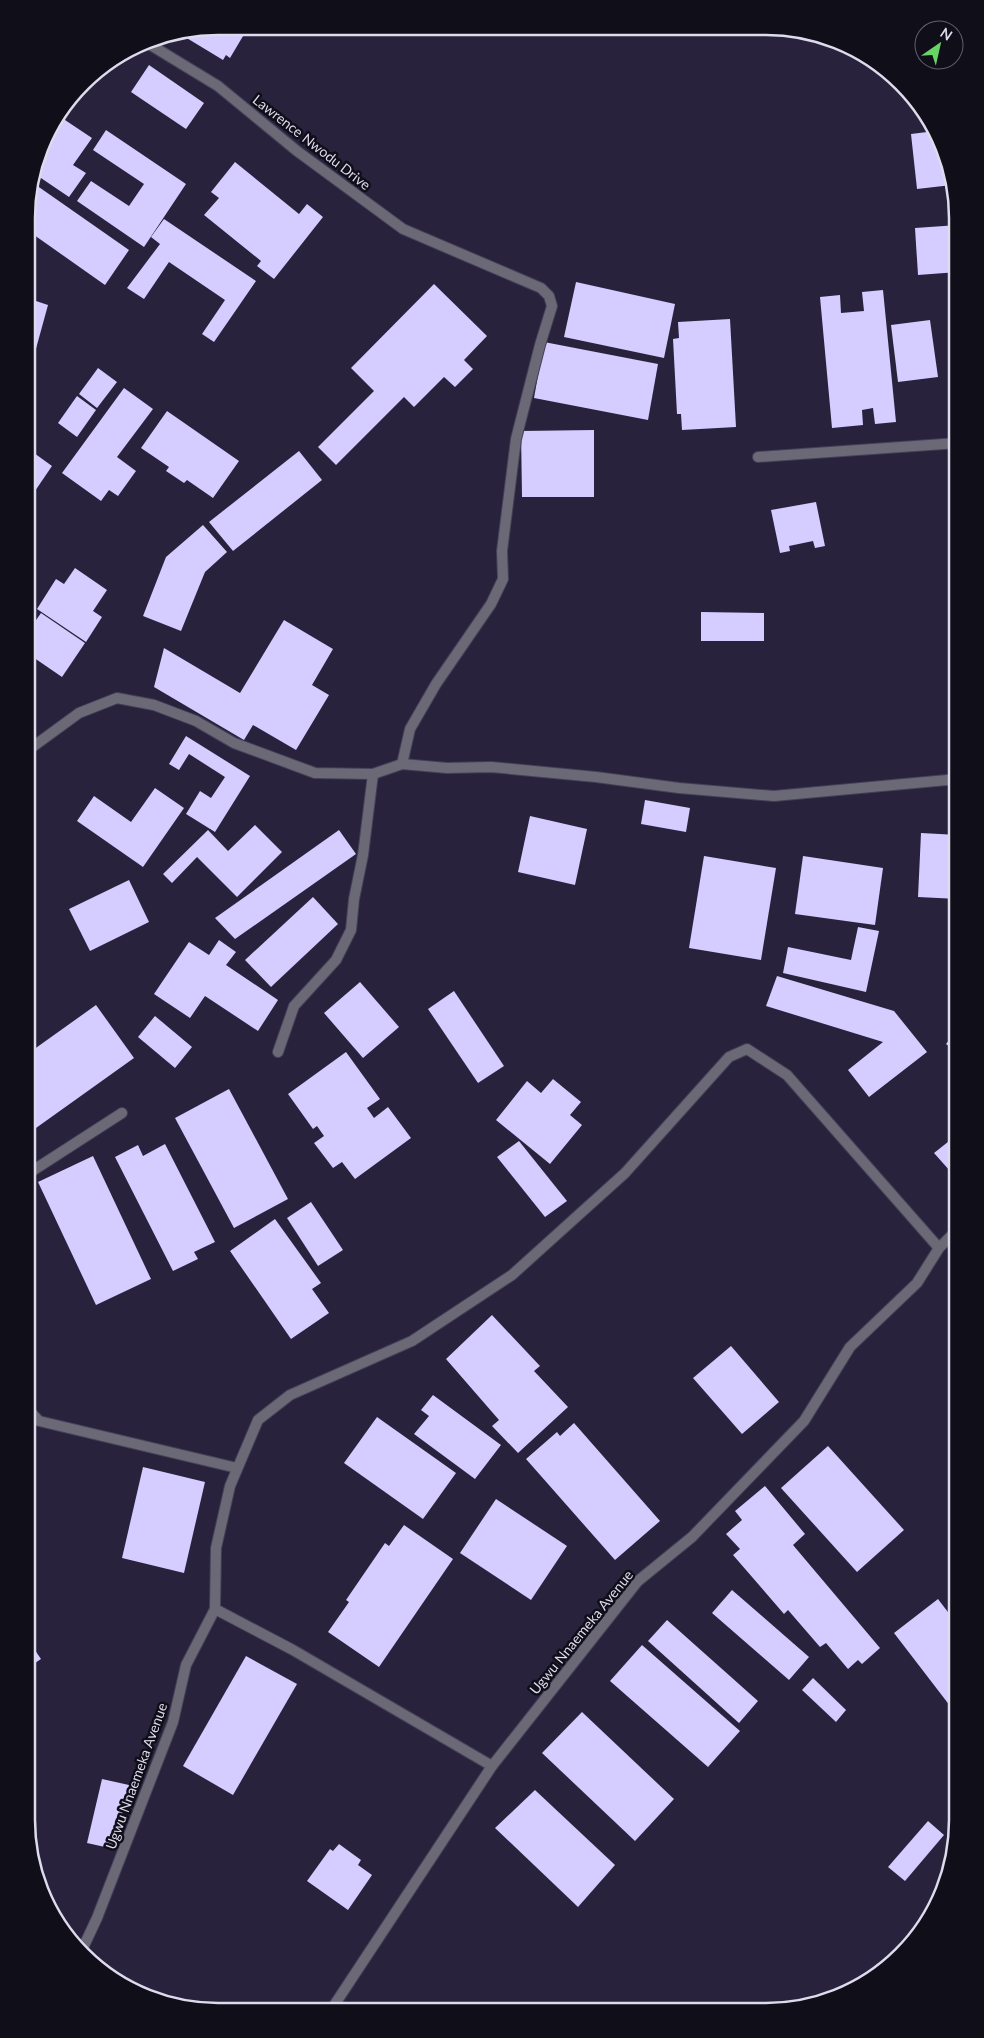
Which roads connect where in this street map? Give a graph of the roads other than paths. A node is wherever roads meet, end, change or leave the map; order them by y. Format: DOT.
graph roads {
  1 [pos="154,47"];
  2 [pos="949,444"];
  3 [pos="758,457"];
  4 [pos="35,745"];
  5 [pos="402,764"];
  6 [pos="373,774"];
  7 [pos="949,780"];
  8 [pos="278,1052"];
  9 [pos="122,1112"];
  10 [pos="35,1169"];
  11 [pos="949,1238"];
  12 [pos="939,1248"];
  13 [pos="35,1417"];
  14 [pos="237,1468"];
  15 [pos="215,1609"];
  16 [pos="492,1766"];
  17 [pos="84,1945"];
  18 [pos="337,2003"];
  1 -- 5 [label="street, Lawrence Nwodu Drive"];
  2 -- 3 [label="street"];
  4 -- 6 [label="street"];
  5 -- 6 [label="street"];
  5 -- 7 [label="street"];
  6 -- 8 [label="street"];
  9 -- 10 [label="street"];
  11 -- 12 [label="street, Ugwu Nnaemeka Avenue"];
  12 -- 14 [label="street"];
  12 -- 16 [label="street, Ugwu Nnaemeka Avenue"];
  13 -- 14 [label="street"];
  14 -- 15 [label="street"];
  15 -- 16 [label="street"];
  15 -- 17 [label="street, Ugwu Nnaemeka Avenue"];
  16 -- 18 [label="street, Ugwu Nnaemeka Avenue"];
}
